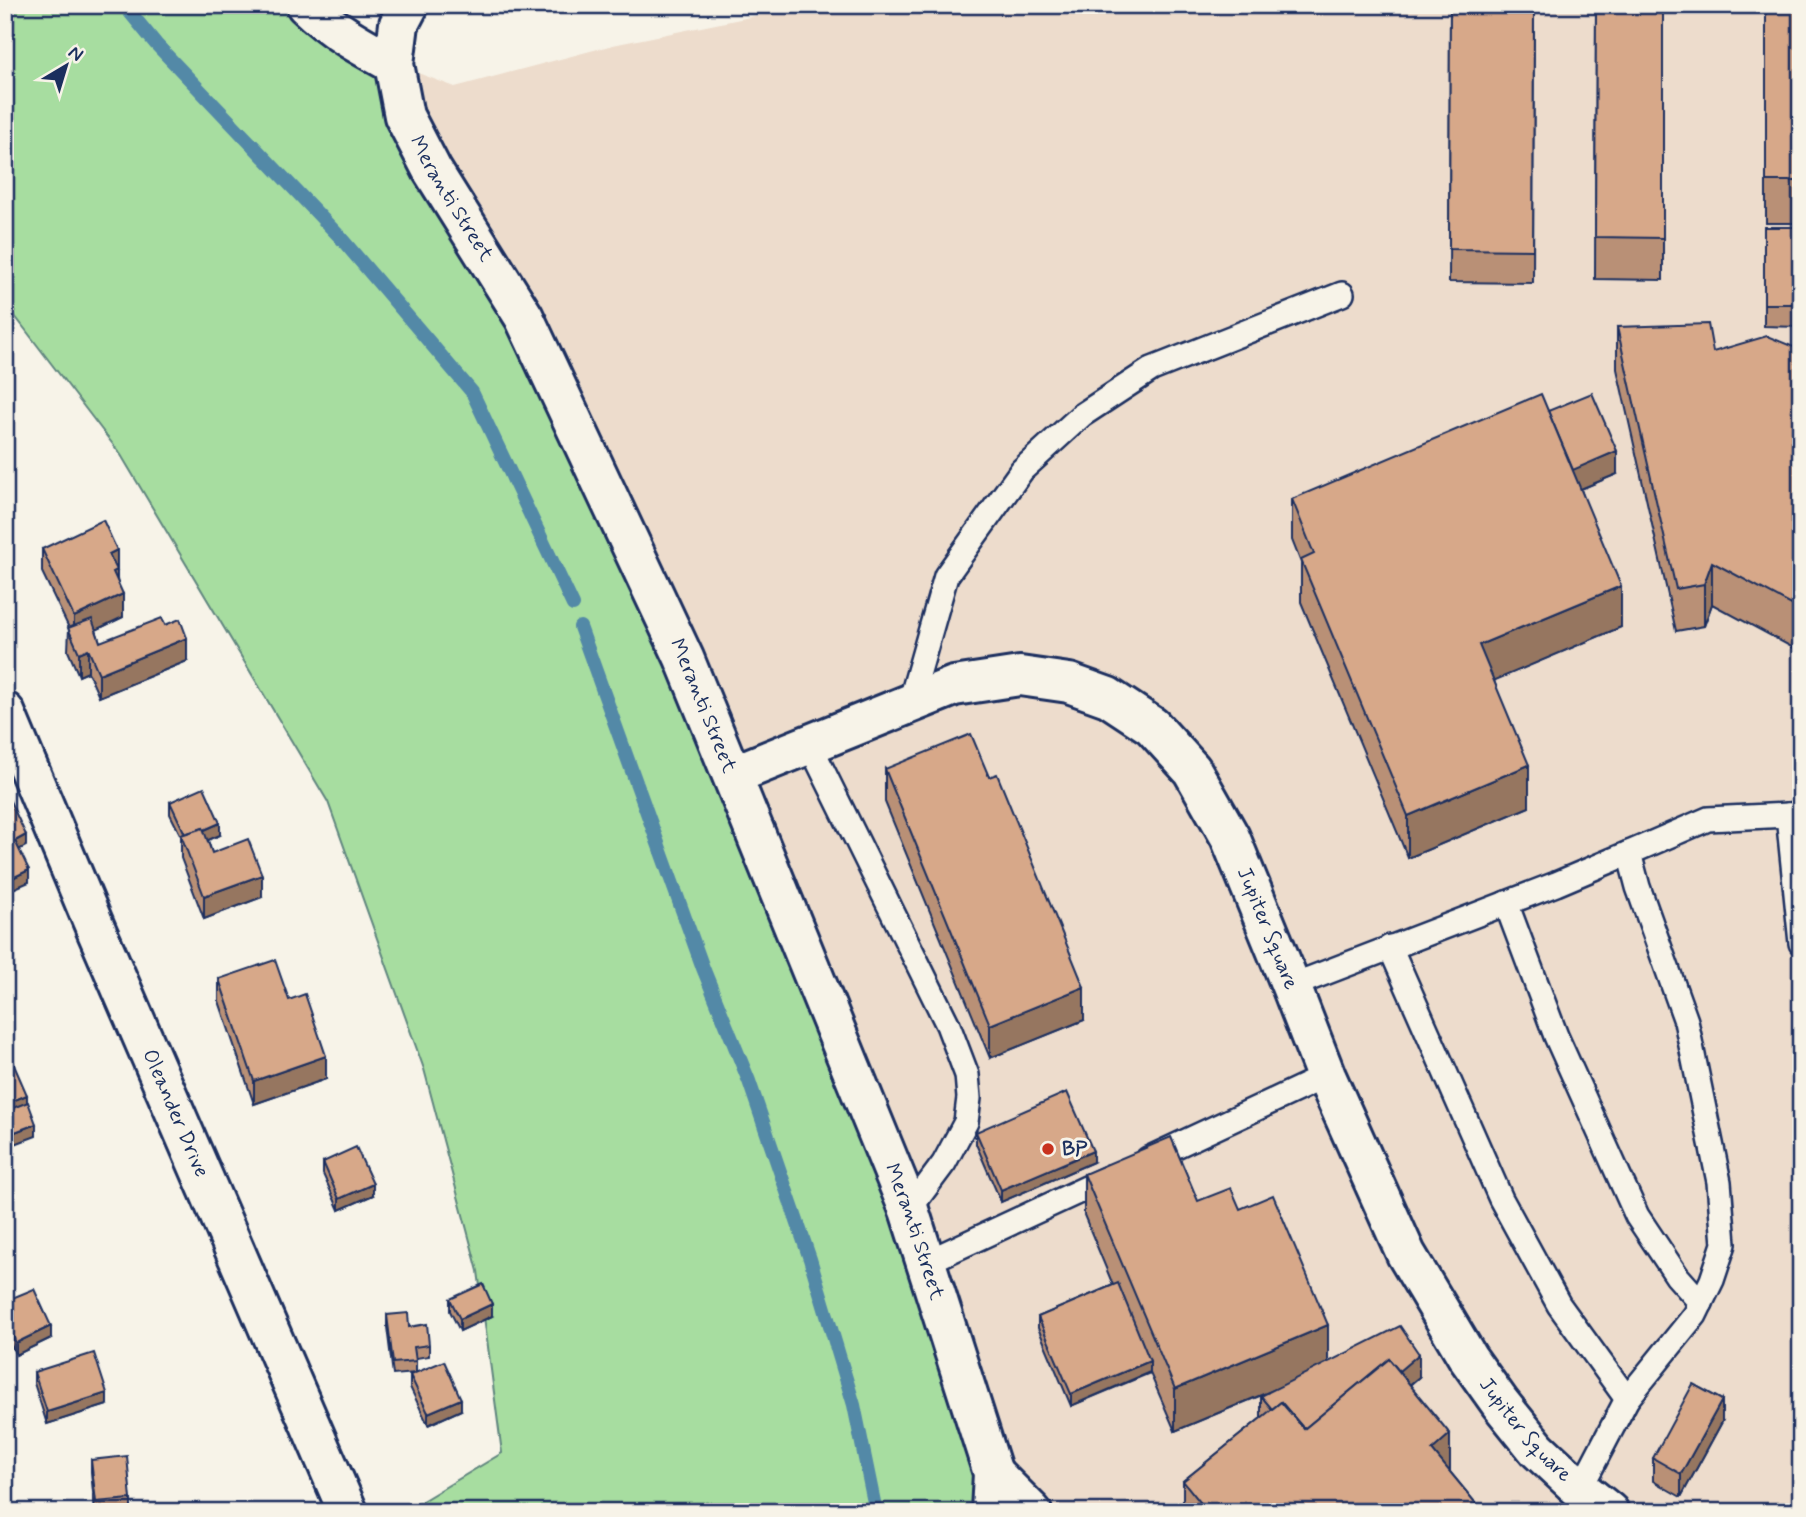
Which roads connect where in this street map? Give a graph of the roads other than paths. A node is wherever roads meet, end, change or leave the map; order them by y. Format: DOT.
graph roads {
  1 [pos="306,5"];
  2 [pos="409,5"];
  3 [pos="394,64"];
  4 [pos="1342,294"];
  5 [pos="910,703"];
  6 [pos="5,712"];
  7 [pos="810,745"];
  8 [pos="733,775"];
  9 [pos="1794,814"];
  10 [pos="1629,853"];
  11 [pos="1506,903"];
  12 [pos="1801,943"];
  13 [pos="1390,947"];
  14 [pos="1291,986"];
  15 [pos="1326,1076"];
  16 [pos="909,1210"];
  17 [pos="927,1262"];
  18 [pos="1701,1303"];
  19 [pos="1627,1399"];
  20 [pos="993,1473"];
  21 [pos="1594,1501"];
  22 [pos="348,1512"];
  23 [pos="991,1512"];
  24 [pos="1032,1512"];
  1 -- 3 [label="street"];
  2 -- 3 [label="street, Meranti Street"];
  3 -- 8 [label="street, Meranti Street"];
  4 -- 5 [label="lane"];
  5 -- 7 [label="street, Jupiter Square"];
  5 -- 14 [label="street, Jupiter Square"];
  6 -- 22 [label="street, Oleander Drive"];
  7 -- 8 [label="street, Jupiter Square"];
  7 -- 16 [label="lane"];
  8 -- 16 [label="street, Meranti Street"];
  9 -- 10 [label="lane"];
  9 -- 12 [label="lane"];
  10 -- 11 [label="lane"];
  10 -- 18 [label="lane"];
  11 -- 13 [label="lane"];
  11 -- 18 [label="lane"];
  13 -- 14 [label="lane"];
  13 -- 19 [label="lane"];
  14 -- 15 [label="street, Jupiter Square"];
  15 -- 17 [label="lane"];
  15 -- 21 [label="street, Jupiter Square"];
  16 -- 17 [label="street, Meranti Street"];
  17 -- 20 [label="street, Meranti Street"];
  18 -- 19 [label="lane"];
  19 -- 21 [label="lane"];
  20 -- 23 [label="street, Meranti Street"];
  20 -- 24 [label="street, Meranti Street"];
}
